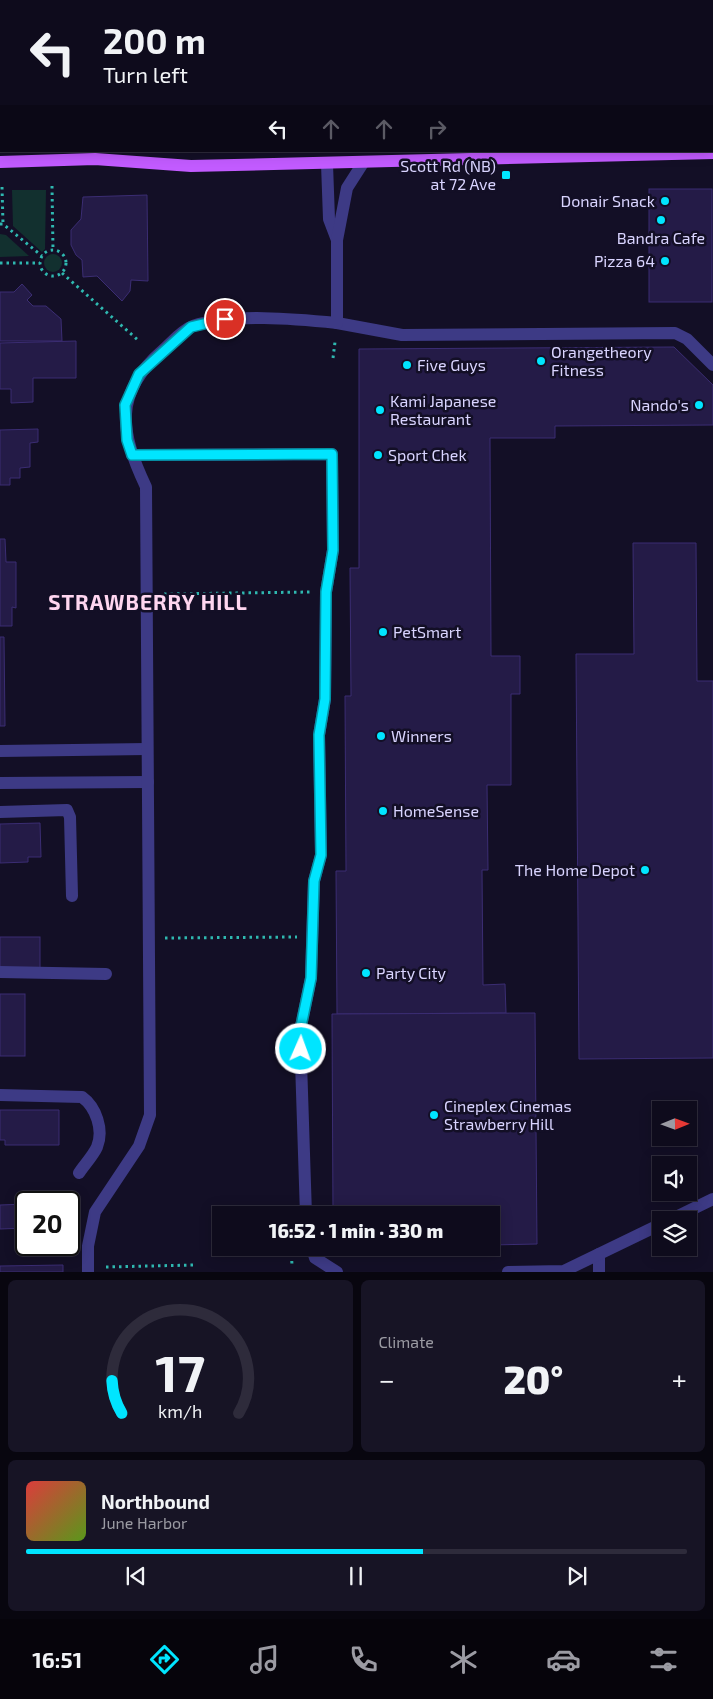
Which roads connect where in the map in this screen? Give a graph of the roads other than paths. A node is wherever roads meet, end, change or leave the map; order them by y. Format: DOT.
graph roads {
  1 [pos="713,153"];
  2 [pos="0,162"];
  3 [pos="363,163"];
  4 [pos="327,164"];
  5 [pos="337,240"];
  6 [pos="337,323"];
  7 [pos="713,365"];
  8 [pos="132,455"];
  9 [pos="147,749"];
  10 [pos="0,751"];
  11 [pos="148,782"];
  12 [pos="0,783"];
  13 [pos="0,812"];
  14 [pos="72,896"];
  15 [pos="0,972"];
  16 [pos="106,974"];
  17 [pos="0,1095"];
  18 [pos="79,1173"];
  19 [pos="713,1199"];
  20 [pos="306,1206"];
  21 [pos="688,1211"];
  22 [pos="652,1228"];
  23 [pos="599,1254"];
  24 [pos="314,1256"];
  25 [pos="88,1272"];
  26 [pos="337,1272"];
  27 [pos="508,1272"];
  28 [pos="599,1272"];
  1 -- 3 [label="main road"];
  2 -- 4 [label="main road"];
  3 -- 4 [label="main road"];
  3 -- 5 [label="lane"];
  4 -- 5 [label="lane"];
  5 -- 6 [label="lane"];
  6 -- 7 [label="lane"];
  6 -- 8 [label="lane"];
  8 -- 9 [label="lane"];
  8 -- 20 [label="lane"];
  9 -- 10 [label="lane"];
  9 -- 11 [label="lane"];
  11 -- 12 [label="lane"];
  11 -- 25 [label="lane"];
  13 -- 14 [label="lane"];
  15 -- 16 [label="lane"];
  17 -- 18 [label="lane"];
  19 -- 21 [label="lane"];
  22 -- 23 [label="lane"];
  23 -- 27 [label="lane"];
  23 -- 28 [label="lane"];
  24 -- 26 [label="lane"];
}
